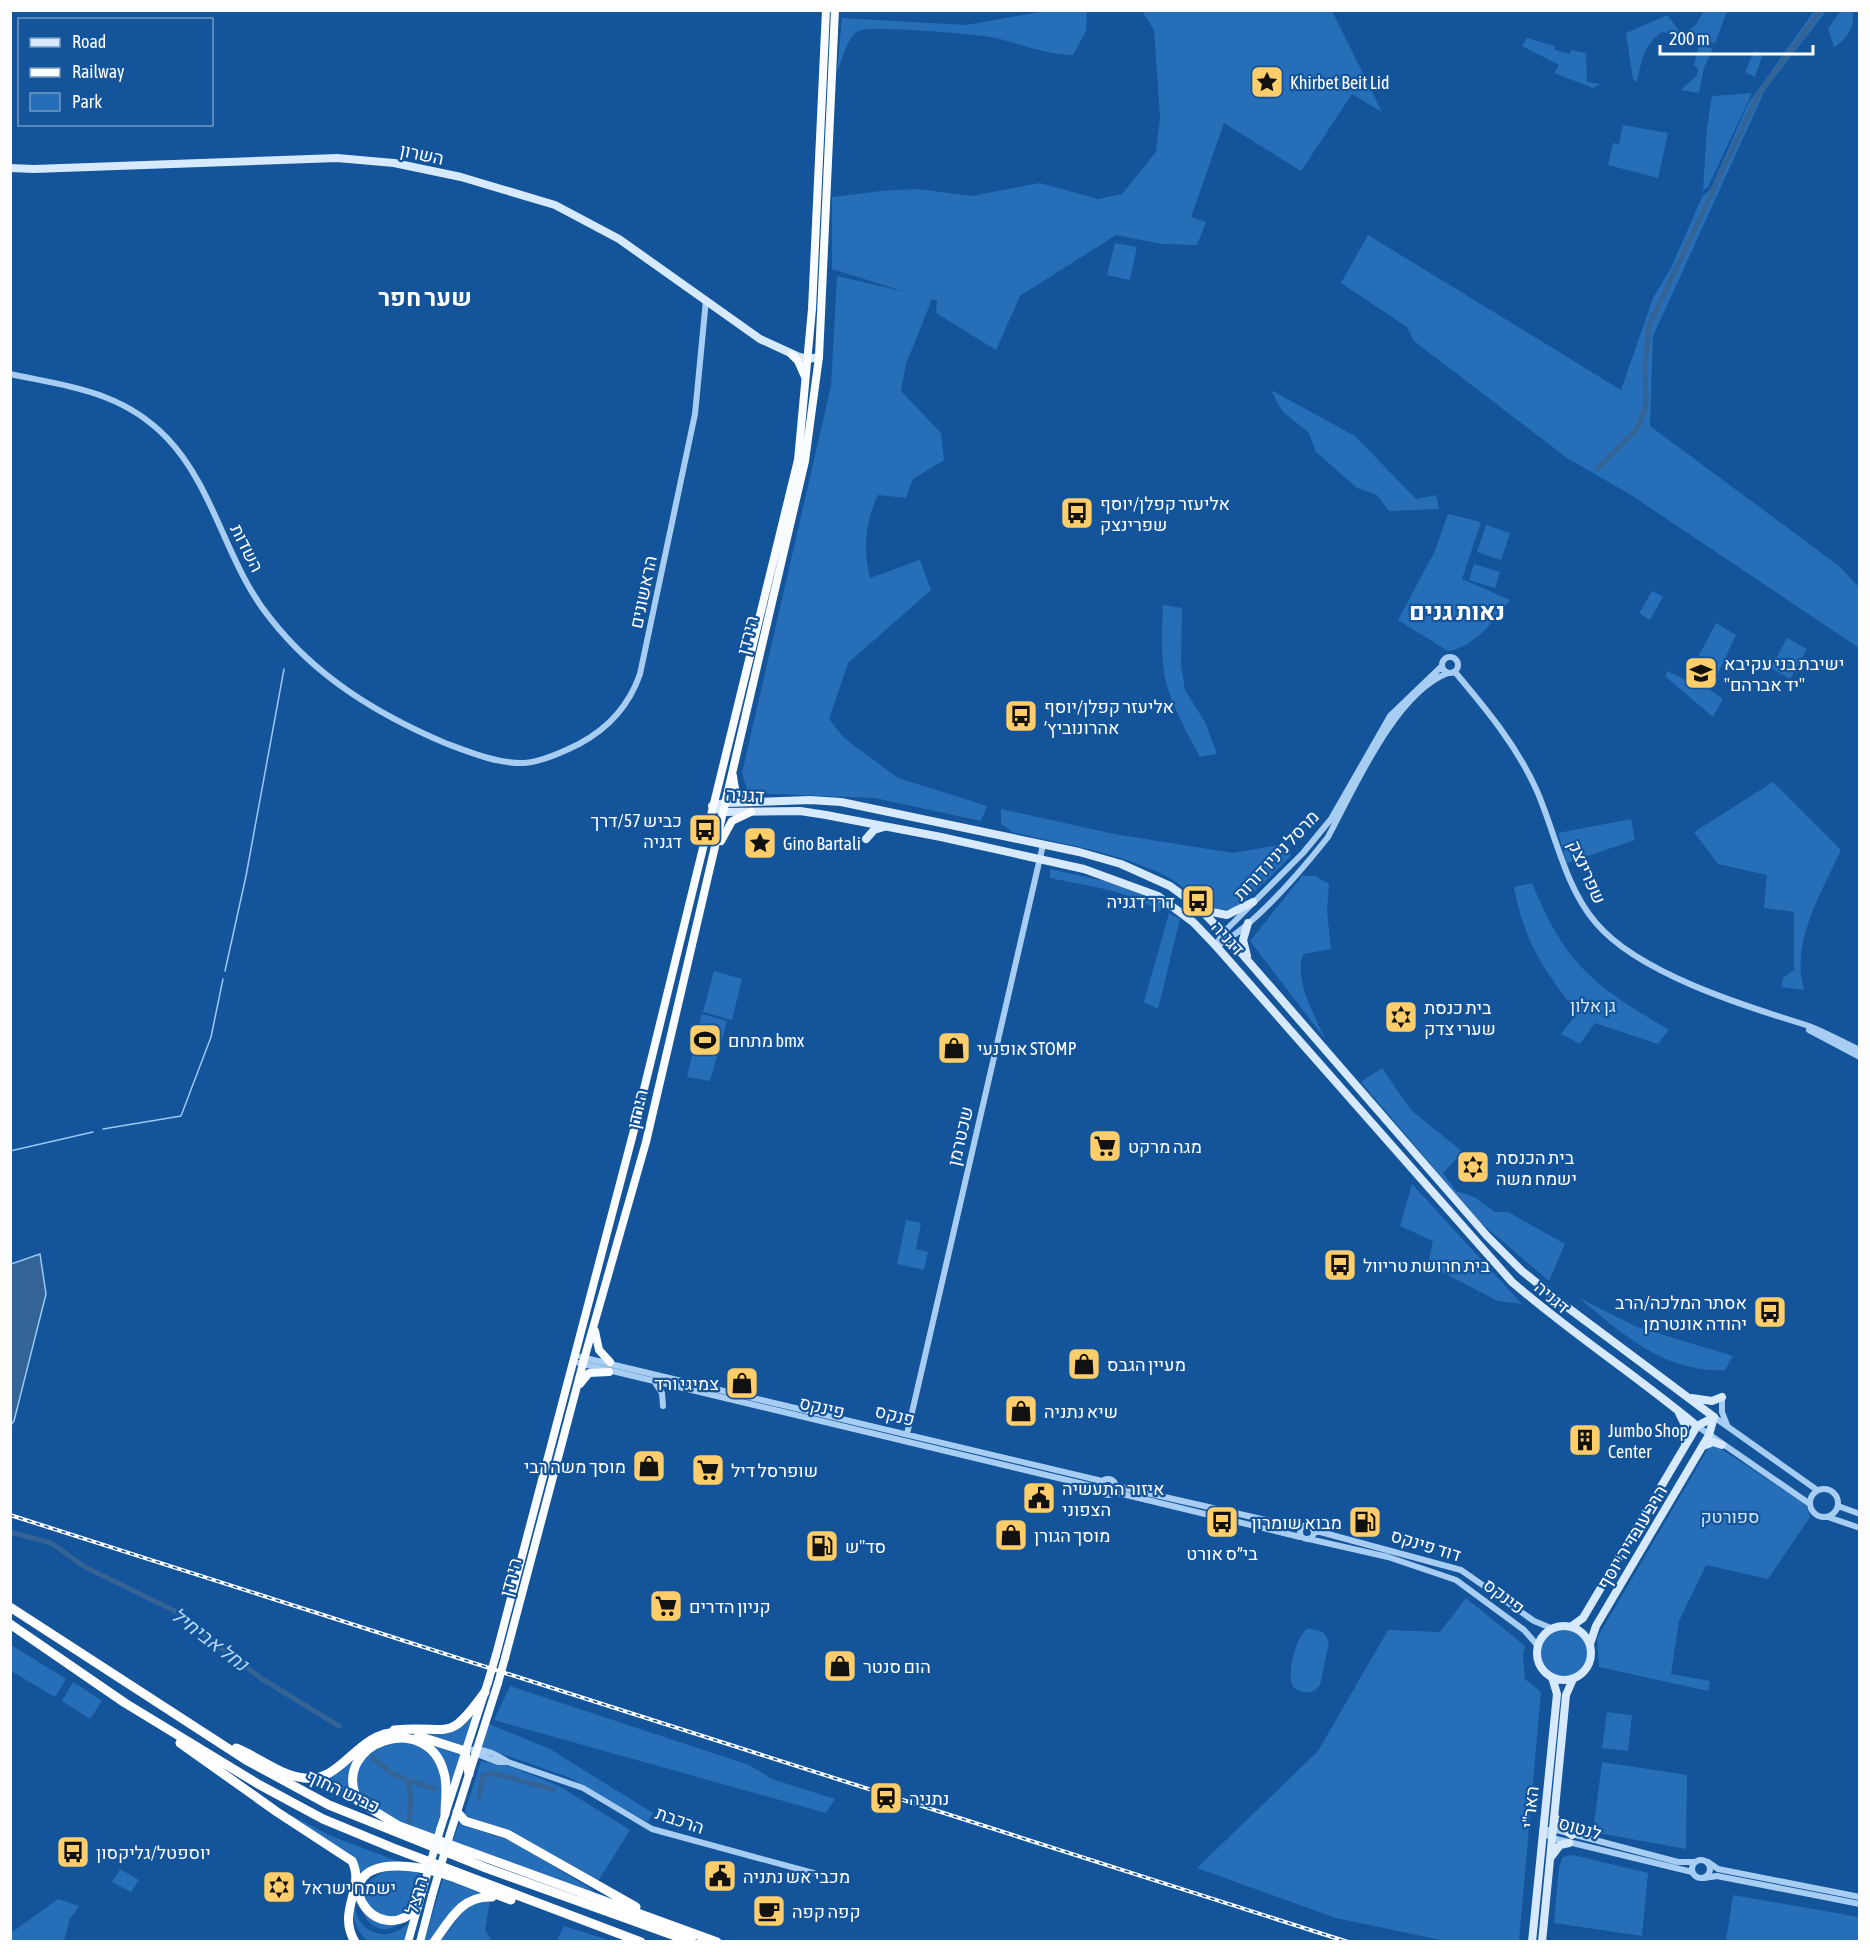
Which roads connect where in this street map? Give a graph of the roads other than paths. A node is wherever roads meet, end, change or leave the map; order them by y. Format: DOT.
graph roads {
  1 [pos="826,10"];
  2 [pos="835,10"];
  3 [pos="10,168"];
  4 [pos="706,300"];
  5 [pos="810,335"];
  6 [pos="793,353"];
  7 [pos="809,356"];
  8 [pos="819,357"];
  9 [pos="10,374"];
  10 [pos="806,382"];
  11 [pos="1442,666"];
  12 [pos="1451,673"];
  13 [pos="461,749"];
  14 [pos="732,767"];
  15 [pos="726,802"];
  16 [pos="750,802"];
  17 [pos="712,806"];
  18 [pos="723,812"];
  19 [pos="751,813"];
  20 [pos="893,827"];
  21 [pos="866,838"];
  22 [pos="1043,845"];
  23 [pos="1040,859"];
  24 [pos="710,872"];
  25 [pos="1253,902"];
  26 [pos="1199,908"];
  27 [pos="1248,923"];
  28 [pos="1223,933"];
  29 [pos="1230,939"];
  30 [pos="1216,946"];
  31 [pos="1248,961"];
  32 [pos="1795,1022"];
  33 [pos="1860,1050"];
  34 [pos="1860,1056"];
  35 [pos="595,1322"];
  36 [pos="585,1356"];
  37 [pos="574,1359"];
  38 [pos="610,1362"];
  39 [pos="583,1366"];
  40 [pos="609,1372"];
  41 [pos="655,1383"];
  42 [pos="575,1396"];
  43 [pos="1686,1396"];
  44 [pos="1722,1397"];
  45 [pos="663,1406"];
  46 [pos="1677,1409"];
  47 [pos="1714,1417"];
  48 [pos="1697,1426"];
  49 [pos="1733,1432"];
  50 [pos="907,1434"];
  51 [pos="1709,1435"];
  52 [pos="1722,1445"];
  53 [pos="1702,1447"];
  54 [pos="1684,1449"];
  55 [pos="1101,1484"];
  56 [pos="1115,1489"];
  57 [pos="1817,1490"];
  58 [pos="1810,1504"];
  59 [pos="1838,1506"];
  60 [pos="1860,1514"];
  61 [pos="1827,1517"];
  62 [pos="1301,1528"];
  63 [pos="1860,1528"];
  64 [pos="1313,1530"];
  65 [pos="1300,1537"];
  66 [pos="1309,1539"];
  67 [pos="10,1607"];
  68 [pos="10,1624"];
  69 [pos="1572,1626"];
  70 [pos="1551,1628"];
  71 [pos="1590,1644"];
  72 [pos="1538,1646"];
  73 [pos="501,1656"];
  74 [pos="1552,1677"];
  75 [pos="1573,1679"];
  76 [pos="485,1692"];
  77 [pos="125,1703"];
  78 [pos="378,1735"];
  79 [pos="225,1745"];
  80 [pos="473,1751"];
  81 [pos="469,1774"];
  82 [pos="457,1812"];
  83 [pos="445,1814"];
  84 [pos="1554,1815"];
  85 [pos="1552,1829"];
  86 [pos="1542,1832"];
  87 [pos="1552,1838"];
  88 [pos="1571,1839"];
  89 [pos="433,1854"];
  90 [pos="1549,1862"];
  91 [pos="1694,1862"];
  92 [pos="1708,1862"];
  93 [pos="1692,1872"];
  94 [pos="817,1874"];
  95 [pos="1704,1878"];
  96 [pos="1860,1897"];
  97 [pos="514,1901"];
  98 [pos="1860,1904"];
  99 [pos="417,1908"];
  100 [pos="552,1909"];
  101 [pos="348,1910"];
  102 [pos="364,1922"];
  103 [pos="675,1927"];
  104 [pos="396,1931"];
  105 [pos="355,1941"];
  106 [pos="363,1941"];
  107 [pos="408,1941"];
  108 [pos="420,1941"];
  109 [pos="434,1941"];
  110 [pos="641,1941"];
  111 [pos="693,1941"];
  112 [pos="717,1941"];
  113 [pos="1532,1941"];
  114 [pos="1542,1941"];
  1 -- 5 [label="highway, הירדן"];
  2 -- 8 [label="highway, הירדן"];
  3 -- 4 [label="main road, השרון"];
  4 -- 6 [label="main road, השרון"];
  4 -- 13 [label="street, הראשונים"];
  5 -- 6 [label="highway"];
  5 -- 7 [label="highway, הירדן"];
  6 -- 7 [label="main road, השרון"];
  6 -- 10 [label="highway"];
  7 -- 8 [label="main road, השרון"];
  7 -- 10 [label="highway, הירדן"];
  8 -- 14 [label="highway, הירדן"];
  9 -- 13 [label="street, השדות"];
  10 -- 17 [label="highway, הירדן"];
  11 -- 12 [label="street"];
  11 -- 12 [label="street"];
  11 -- 25 [label="street, מרסל ניניו דורות"];
  12 -- 27 [label="street, מרסל ניניו דורות"];
  12 -- 32 [label="street, שפרינצק"];
  14 -- 15 [label="highway, הירדן"];
  14 -- 16 [label="highway"];
  15 -- 16 [label="main road, דגניה"];
  15 -- 17 [label="main road, דגניה"];
  15 -- 18 [label="highway, הירדן"];
  16 -- 22 [label="main road, דגניה"];
  17 -- 18 [label="main road, דגניה"];
  17 -- 37 [label="highway, הירדן"];
  18 -- 19 [label="main road, דגניה"];
  18 -- 24 [label="highway, הירדן"];
  19 -- 20 [label="main road, דגניה"];
  19 -- 24 [label="highway"];
  20 -- 21 [label="main road"];
  20 -- 23 [label="main road, דגניה"];
  22 -- 23 [label="street, שכטרמן"];
  22 -- 26 [label="main road, דגניה"];
  23 -- 30 [label="main road, דגניה"];
  23 -- 50 [label="street, שכטרמן"];
  24 -- 35 [label="highway, הירדן"];
  25 -- 26 [label="main road"];
  25 -- 28 [label="street, מרסל ניניו דורות"];
  26 -- 28 [label="main road, דגניה"];
  27 -- 29 [label="street, מרסל ניניו דורות"];
  27 -- 31 [label="main road"];
  28 -- 29 [label="main road, דגניה"];
  28 -- 30 [label="street, מרסל ניניו דורות"];
  29 -- 30 [label="street, מרסל ניניו דורות"];
  29 -- 31 [label="main road, דגניה"];
  30 -- 46 [label="main road, דגניה"];
  31 -- 43 [label="main road, דגניה"];
  32 -- 33 [label="street"];
  32 -- 34 [label="street"];
  35 -- 36 [label="highway, הירדן"];
  35 -- 38 [label="highway"];
  36 -- 37 [label="street"];
  36 -- 38 [label="street"];
  36 -- 39 [label="highway, הירדן"];
  37 -- 39 [label="street, פינקס"];
  37 -- 73 [label="highway, הירדן"];
  38 -- 50 [label="street, פנקס"];
  39 -- 40 [label="street, פינקס"];
  39 -- 42 [label="highway, הירדן"];
  40 -- 41 [label="street, פינקס"];
  40 -- 42 [label="highway"];
  41 -- 45 [label="street"];
  41 -- 55 [label="street, פינקס"];
  42 -- 73 [label="highway, הירדן"];
  43 -- 44 [label="main road"];
  43 -- 47 [label="main road, דגניה"];
  44 -- 49 [label="street"];
  46 -- 48 [label="main road, דגניה"];
  46 -- 54 [label="main road"];
  47 -- 48 [label="main road"];
  47 -- 49 [label="street, דגניה"];
  47 -- 51 [label="main road, הרב עובדיה יוסף"];
  48 -- 51 [label="street, דגניה"];
  48 -- 54 [label="main road, הרב עובדיה יוסף"];
  49 -- 57 [label="street, דגניה"];
  50 -- 55 [label="street, פנקס"];
  51 -- 52 [label="street, דגניה"];
  51 -- 53 [label="main road, הרב עובדיה יוסף"];
  52 -- 53 [label="main road"];
  52 -- 58 [label="street, דגניה"];
  53 -- 71 [label="main road, הרב עובדיה יוסף"];
  54 -- 69 [label="main road, הרב עובדיה יוסף"];
  55 -- 56 [label="street"];
  55 -- 56 [label="street"];
  56 -- 62 [label="street"];
  56 -- 65 [label="street"];
  57 -- 58 [label="street"];
  57 -- 59 [label="street"];
  58 -- 61 [label="street"];
  59 -- 60 [label="street"];
  59 -- 61 [label="street"];
  61 -- 63 [label="street"];
  62 -- 64 [label="street, דוד פינקס"];
  62 -- 65 [label="street"];
  64 -- 66 [label="street"];
  64 -- 70 [label="street, דוד פינקס"];
  65 -- 66 [label="street, פינקס"];
  66 -- 72 [label="street, פינקס"];
  67 -- 79 [label="highway, כביש החוף"];
  68 -- 77 [label="highway, כביש החוף"];
  69 -- 70 [label="main road"];
  69 -- 71 [label="main road"];
  70 -- 72 [label="main road"];
  71 -- 75 [label="main road"];
  72 -- 74 [label="main road"];
  73 -- 76 [label="highway, הירדן, bridge"];
  73 -- 80 [label="highway, הירדן, bridge"];
  74 -- 75 [label="main road"];
  74 -- 86 [label="main road, האר\"י"];
  75 -- 84 [label="main road, האר\"י"];
  76 -- 78 [label="highway"];
  76 -- 80 [label="highway, הירדן"];
  77 -- 100 [label="highway, כביש החוף"];
  77 -- 101 [label="highway"];
  78 -- 79 [label="highway"];
  78 -- 80 [label="highway"];
  79 -- 111 [label="highway, כביש החוף"];
  80 -- 81 [label="highway"];
  80 -- 83 [label="highway, הירדן"];
  80 -- 94 [label="street, הרכבת"];
  81 -- 82 [label="highway"];
  82 -- 103 [label="highway"];
  82 -- 108 [label="highway, הרצל, bridge"];
  83 -- 89 [label="highway, הירדן, bridge"];
  83 -- 103 [label="highway"];
  84 -- 85 [label="main road, האר\"י"];
  84 -- 88 [label="main road"];
  85 -- 86 [label="street, לנטוס"];
  85 -- 87 [label="main road, האר\"י"];
  85 -- 88 [label="street, לנטוס"];
  86 -- 87 [label="street, לנטוס"];
  86 -- 113 [label="main road, האר\"י"];
  87 -- 88 [label="street, לנטוס"];
  87 -- 90 [label="main road, האר\"י"];
  88 -- 90 [label="main road"];
  88 -- 91 [label="street, לנטוס"];
  88 -- 93 [label="street, לנטוס"];
  89 -- 99 [label="highway, הרצל, bridge"];
  90 -- 114 [label="main road, האר\"י"];
  91 -- 92 [label="street"];
  91 -- 93 [label="street"];
  92 -- 95 [label="street"];
  92 -- 96 [label="street"];
  93 -- 95 [label="street"];
  95 -- 98 [label="street"];
  97 -- 100 [label="highway"];
  97 -- 102 [label="highway"];
  97 -- 109 [label="highway"];
  99 -- 104 [label="highway"];
  99 -- 107 [label="highway, הרצל"];
  100 -- 110 [label="highway, כביש החוף"];
  101 -- 105 [label="highway"];
  101 -- 106 [label="highway"];
  103 -- 112 [label="highway"];
}
